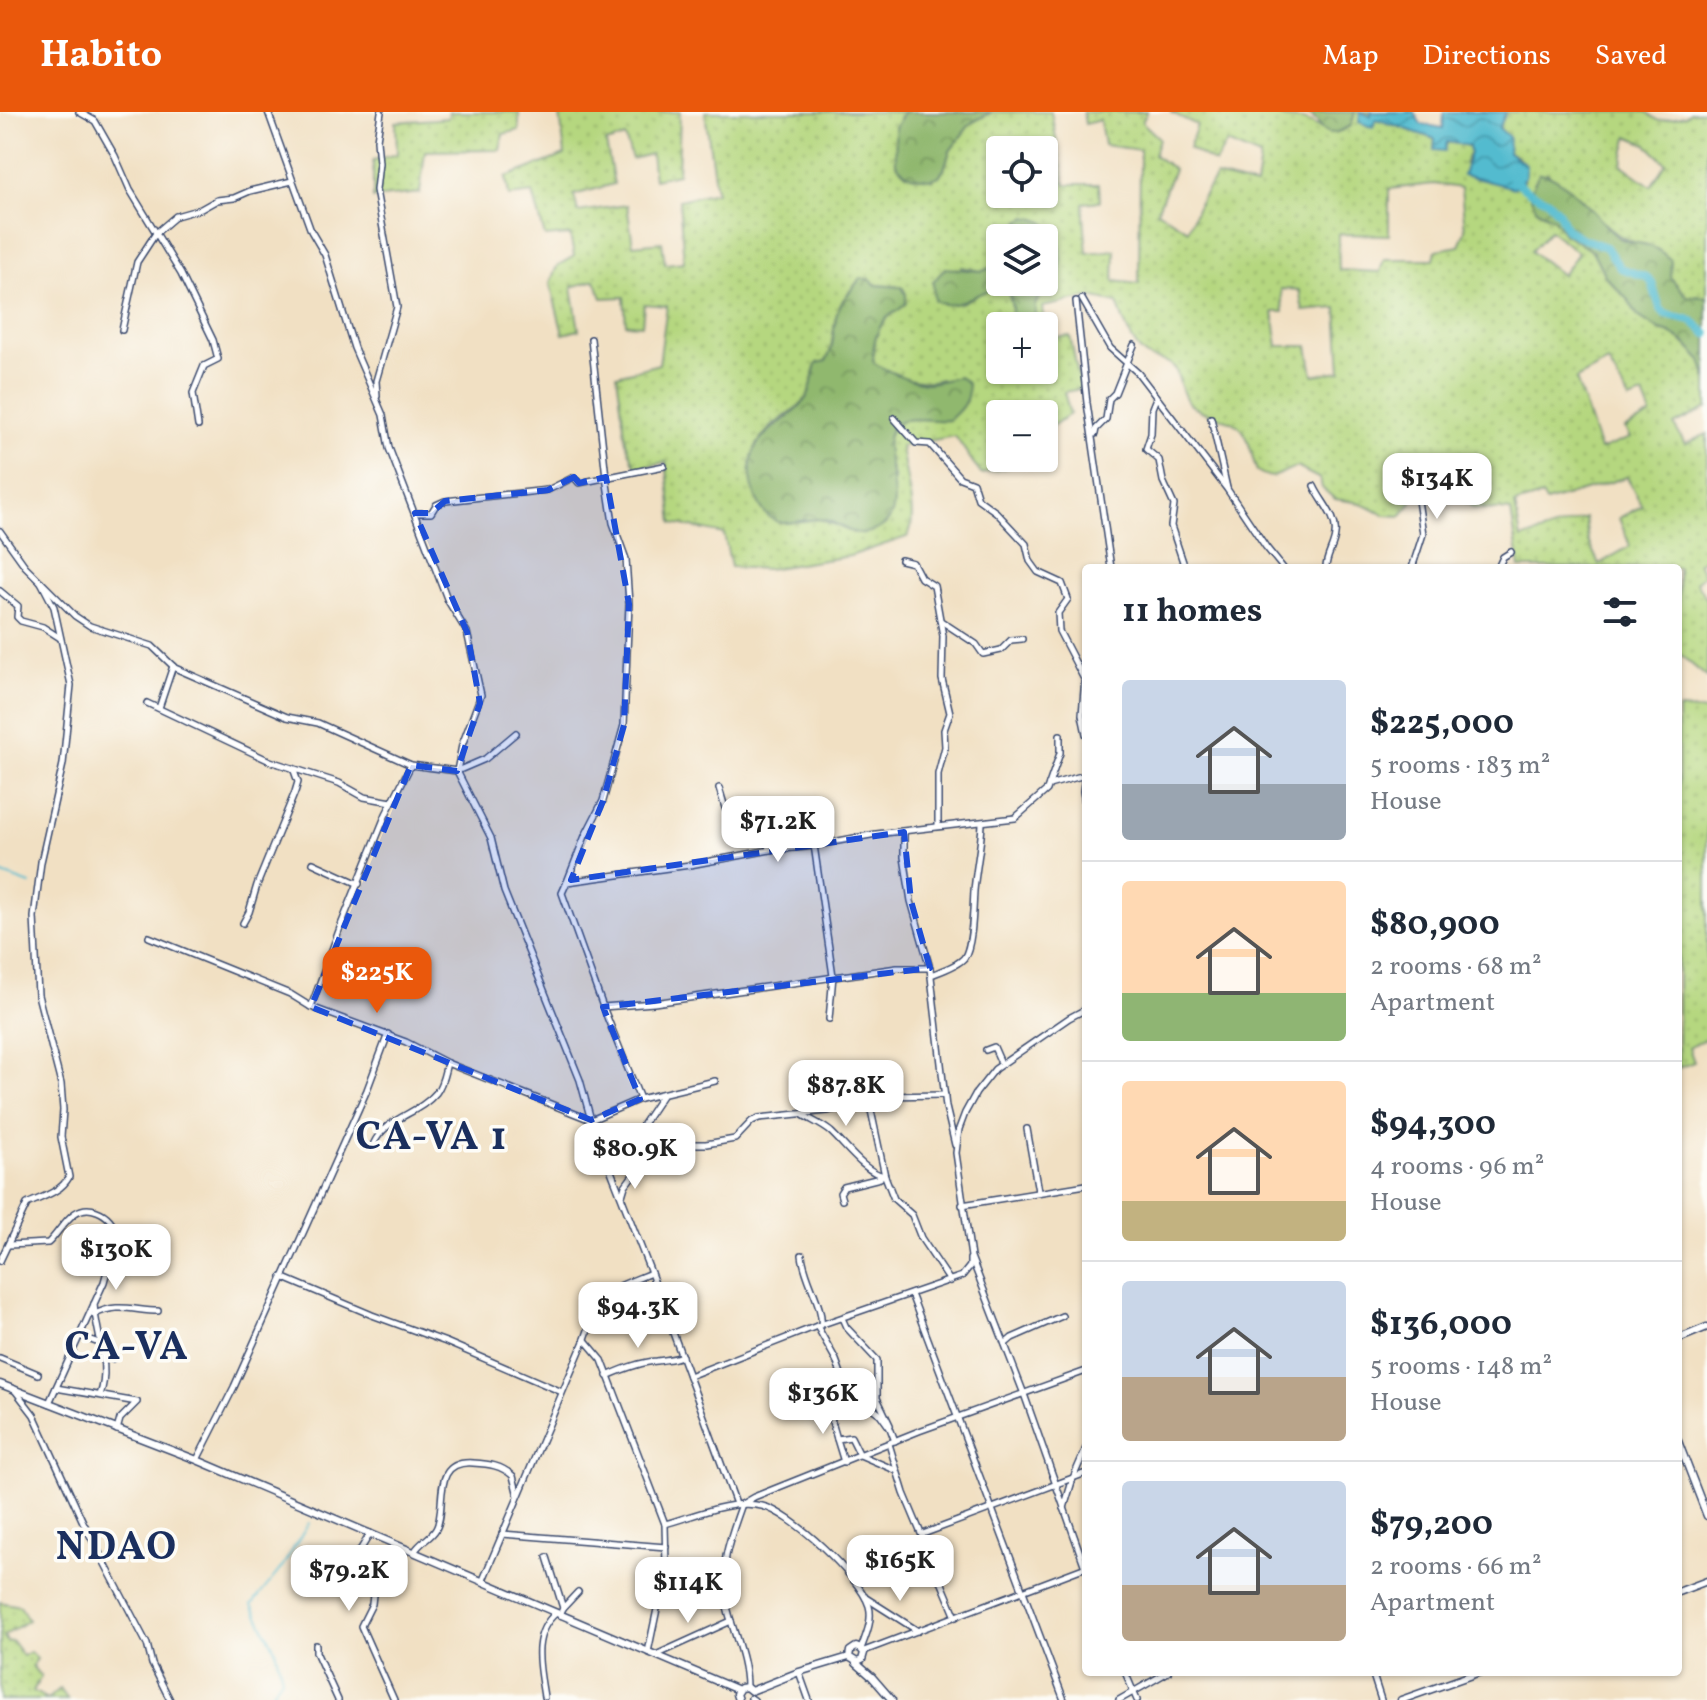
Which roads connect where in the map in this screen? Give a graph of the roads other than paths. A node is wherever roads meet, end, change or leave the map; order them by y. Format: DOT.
graph roads {
  1 [pos="79,112"];
  2 [pos="268,112"];
  3 [pos="381,112"];
  4 [pos="292,181"];
  5 [pos="156,233"];
  6 [pos="122,330"];
  7 [pos="591,339"];
  8 [pos="1134,345"];
  9 [pos="1127,361"];
  10 [pos="1156,398"];
  11 [pos="377,401"];
  12 [pos="894,418"];
  13 [pos="1211,418"];
  14 [pos="198,426"];
  15 [pos="1094,438"];
  16 [pos="1417,463"];
  17 [pos="664,466"];
  18 [pos="606,477"];
  19 [pos="1314,486"];
  20 [pos="1227,489"];
  21 [pos="415,513"];
  22 [pos="0,531"];
  23 [pos="1511,552"];
  24 [pos="901,560"];
  25 [pos="1110,564"];
  26 [pos="1184,564"];
  27 [pos="1280,564"];
  28 [pos="1327,564"];
  29 [pos="1413,564"];
  30 [pos="1500,564"];
  31 [pos="41,582"];
  32 [pos="0,591"];
  33 [pos="940,621"];
  34 [pos="60,638"];
  35 [pos="1022,639"];
  36 [pos="173,666"];
  37 [pos="1082,673"];
  38 [pos="147,703"];
  39 [pos="159,708"];
  40 [pos="516,733"];
  41 [pos="1060,735"];
  42 [pos="411,765"];
  43 [pos="292,767"];
  44 [pos="457,771"];
  45 [pos="1082,774"];
  46 [pos="1049,785"];
  47 [pos="719,788"];
  48 [pos="392,802"];
  49 [pos="982,824"];
  50 [pos="938,826"];
  51 [pos="904,832"];
  52 [pos="814,845"];
  53 [pos="770,850"];
  54 [pos="313,863"];
  55 [pos="567,882"];
  56 [pos="359,884"];
  57 [pos="243,923"];
  58 [pos="149,937"];
  59 [pos="931,972"];
  60 [pos="833,976"];
  61 [pos="311,1007"];
  62 [pos="603,1007"];
  63 [pos="1082,1012"];
  64 [pos="829,1019"];
  65 [pos="388,1034"];
  66 [pos="986,1050"];
  67 [pos="447,1063"];
  68 [pos="1001,1063"];
  69 [pos="715,1081"];
  70 [pos="664,1093"];
  71 [pos="945,1095"];
  72 [pos="640,1099"];
  73 [pos="869,1101"];
  74 [pos="802,1114"];
  75 [pos="591,1120"];
  76 [pos="643,1124"];
  77 [pos="1027,1129"];
  78 [pos="373,1145"];
  79 [pos="956,1153"];
  80 [pos="883,1177"];
  81 [pos="1082,1186"];
  82 [pos="1038,1191"];
  83 [pos="622,1197"];
  84 [pos="842,1200"];
  85 [pos="962,1205"];
  86 [pos="9,1245"];
  87 [pos="802,1255"];
  88 [pos="971,1257"];
  89 [pos="0,1261"];
  90 [pos="651,1273"];
  91 [pos="962,1276"];
  92 [pos="282,1277"];
  93 [pos="950,1281"];
  94 [pos="979,1281"];
  95 [pos="911,1294"];
  96 [pos="94,1303"];
  97 [pos="158,1311"];
  98 [pos="95,1314"];
  99 [pos="822,1315"];
  100 [pos="1062,1316"];
  101 [pos="842,1318"];
  102 [pos="834,1320"];
  103 [pos="86,1321"];
  104 [pos="819,1326"];
  105 [pos="1707,1327"];
  106 [pos="80,1336"];
  107 [pos="1682,1337"];
  108 [pos="585,1339"];
  109 [pos="100,1343"];
  110 [pos="1005,1344"];
  111 [pos="682,1356"];
  112 [pos="0,1358"];
  113 [pos="112,1359"];
  114 [pos="1082,1372"];
  115 [pos="38,1374"];
  116 [pos="607,1376"];
  117 [pos="689,1376"];
  118 [pos="1,1383"];
  119 [pos="56,1388"];
  120 [pos="13,1389"];
  121 [pos="562,1392"];
  122 [pos="1024,1394"];
  123 [pos="100,1395"];
  124 [pos="38,1398"];
  125 [pos="49,1403"];
  126 [pos="868,1407"];
  127 [pos="34,1415"];
  128 [pos="958,1418"];
  129 [pos="890,1428"];
  130 [pos="117,1430"];
  131 [pos="837,1439"];
  132 [pos="892,1443"];
  133 [pos="1682,1451"];
  134 [pos="860,1455"];
  135 [pos="1082,1457"];
  136 [pos="197,1460"];
  137 [pos="844,1462"];
  138 [pos="896,1470"];
  139 [pos="1082,1475"];
  140 [pos="1073,1478"];
  141 [pos="1056,1484"];
  142 [pos="518,1498"];
  143 [pos="739,1504"];
  144 [pos="992,1508"];
  145 [pos="1064,1509"];
  146 [pos="1707,1516"];
  147 [pos="665,1524"];
  148 [pos="370,1533"];
  149 [pos="502,1534"];
  150 [pos="923,1534"];
  151 [pos="666,1547"];
  152 [pos="415,1551"];
  153 [pos="547,1557"];
  154 [pos="1082,1557"];
  155 [pos="1082,1569"];
  156 [pos="483,1580"];
  157 [pos="1707,1581"];
  158 [pos="1682,1590"];
  159 [pos="1023,1591"];
  160 [pos="578,1592"];
  161 [pos="866,1598"];
  162 [pos="559,1612"];
  163 [pos="956,1617"];
  164 [pos="731,1621"];
  165 [pos="919,1632"];
  166 [pos="316,1645"];
  167 [pos="648,1652"];
  168 [pos="863,1652"];
  169 [pos="656,1655"];
  170 [pos="852,1660"];
  171 [pos="799,1672"];
  172 [pos="1127,1676"];
  173 [pos="1161,1676"];
  174 [pos="1373,1676"];
  175 [pos="1469,1676"];
  176 [pos="872,1677"];
  177 [pos="738,1690"];
  178 [pos="1134,1692"];
  179 [pos="750,1695"];
  180 [pos="544,1697"];
  181 [pos="1405,1699"];
  182 [pos="170,1700"];
  183 [pos="338,1700"];
  184 [pos="394,1700"];
  185 [pos="738,1700"];
  186 [pos="809,1700"];
  187 [pos="892,1700"];
  188 [pos="1064,1700"];
  189 [pos="1119,1700"];
  190 [pos="1137,1700"];
  191 [pos="1381,1700"];
  1 -- 5 [label="street"];
  2 -- 4 [label="street"];
  3 -- 11 [label="street"];
  4 -- 5 [label="street"];
  4 -- 11 [label="street"];
  5 -- 6 [label="street"];
  5 -- 14 [label="street"];
  7 -- 18 [label="street"];
  8 -- 9 [label="street"];
  9 -- 10 [label="street"];
  9 -- 15 [label="street"];
  9 -- 15 [label="street"];
  10 -- 20 [label="street"];
  10 -- 26 [label="street"];
  11 -- 21 [label="street"];
  12 -- 37 [label="street"];
  13 -- 20 [label="street"];
  15 -- 25 [label="street"];
  16 -- 29 [label="street"];
  17 -- 18 [label="street"];
  18 -- 21 [label="street"];
  18 -- 55 [label="street"];
  19 -- 28 [label="street"];
  20 -- 27 [label="street"];
  21 -- 44 [label="street"];
  22 -- 31 [label="street"];
  23 -- 30 [label="street"];
  24 -- 33 [label="street"];
  31 -- 34 [label="street"];
  31 -- 36 [label="street"];
  32 -- 34 [label="street"];
  33 -- 35 [label="street"];
  33 -- 50 [label="street"];
  34 -- 86 [label="street"];
  36 -- 39 [label="street"];
  36 -- 42 [label="street"];
  38 -- 39 [label="street"];
  39 -- 43 [label="street"];
  40 -- 44 [label="street"];
  41 -- 46 [label="street"];
  42 -- 44 [label="street"];
  42 -- 48 [label="street"];
  43 -- 48 [label="street"];
  43 -- 57 [label="street"];
  44 -- 75 [label="street"];
  45 -- 46 [label="street"];
  46 -- 49 [label="street"];
  47 -- 53 [label="street"];
  48 -- 56 [label="street"];
  49 -- 50 [label="street"];
  49 -- 59 [label="street"];
  50 -- 51 [label="street"];
  51 -- 52 [label="street"];
  51 -- 59 [label="street"];
  52 -- 53 [label="street"];
  52 -- 60 [label="street"];
  53 -- 55 [label="street"];
  54 -- 56 [label="street"];
  55 -- 62 [label="street"];
  56 -- 61 [label="street"];
  58 -- 61 [label="street"];
  59 -- 60 [label="street"];
  59 -- 71 [label="street"];
  60 -- 62 [label="street"];
  60 -- 64 [label="street"];
  61 -- 65 [label="street"];
  62 -- 72 [label="street"];
  63 -- 68 [label="street"];
  65 -- 67 [label="street"];
  65 -- 92 [label="street"];
  66 -- 68 [label="street"];
  67 -- 75 [label="street"];
  67 -- 78 [label="street"];
  68 -- 79 [label="street"];
  69 -- 70 [label="street"];
  70 -- 72 [label="street"];
  70 -- 76 [label="street"];
  71 -- 73 [label="street"];
  71 -- 79 [label="street"];
  72 -- 75 [label="street"];
  73 -- 74 [label="street"];
  73 -- 80 [label="street"];
  74 -- 80 [label="street"];
  74 -- 83 [label="street"];
  75 -- 83 [label="street"];
  77 -- 82 [label="street"];
  79 -- 85 [label="street"];
  80 -- 84 [label="street"];
  80 -- 93 [label="street"];
  81 -- 82 [label="street"];
  82 -- 85 [label="street"];
  83 -- 90 [label="street"];
  85 -- 88 [label="street"];
  86 -- 89 [label="street"];
  86 -- 96 [label="street"];
  87 -- 99 [label="street"];
  88 -- 91 [label="street"];
  88 -- 94 [label="street"];
  90 -- 108 [label="street"];
  90 -- 111 [label="street"];
  91 -- 93 [label="street"];
  91 -- 94 [label="street"];
  92 -- 121 [label="street"];
  92 -- 136 [label="street"];
  93 -- 95 [label="street"];
  94 -- 110 [label="street"];
  95 -- 101 [label="street"];
  95 -- 128 [label="street"];
  96 -- 98 [label="street"];
  96 -- 103 [label="street"];
  97 -- 98 [label="street"];
  98 -- 103 [label="street"];
  98 -- 109 [label="street"];
  99 -- 102 [label="street"];
  99 -- 104 [label="street"];
  100 -- 110 [label="street"];
  101 -- 102 [label="street"];
  101 -- 129 [label="street"];
  102 -- 104 [label="street"];
  103 -- 106 [label="street"];
  104 -- 117 [label="street"];
  104 -- 126 [label="street"];
  105 -- 107 [label="main road"];
  106 -- 109 [label="street"];
  106 -- 119 [label="street"];
  108 -- 116 [label="street"];
  108 -- 121 [label="street"];
  109 -- 113 [label="street"];
  109 -- 123 [label="street"];
  110 -- 122 [label="street"];
  111 -- 116 [label="street"];
  111 -- 117 [label="street"];
  112 -- 115 [label="street"];
  114 -- 122 [label="street"];
  116 -- 147 [label="street"];
  117 -- 143 [label="street"];
  118 -- 120 [label="main road"];
  119 -- 123 [label="street"];
  119 -- 125 [label="street"];
  120 -- 124 [label="main road"];
  120 -- 127 [label="street"];
  121 -- 142 [label="street"];
  122 -- 128 [label="street"];
  122 -- 141 [label="street"];
  123 -- 130 [label="street"];
  124 -- 125 [label="main road"];
  124 -- 127 [label="street"];
  125 -- 130 [label="main road"];
  126 -- 129 [label="street"];
  126 -- 131 [label="street"];
  127 -- 182 [label="street"];
  128 -- 132 [label="street"];
  128 -- 144 [label="street"];
  129 -- 132 [label="street"];
  130 -- 136 [label="main road"];
  131 -- 134 [label="street"];
  131 -- 137 [label="street"];
  132 -- 134 [label="street"];
  132 -- 138 [label="street"];
  133 -- 146 [label="main road"];
  134 -- 137 [label="street"];
  134 -- 138 [label="street"];
  135 -- 140 [label="street"];
  136 -- 148 [label="main road"];
  137 -- 143 [label="street"];
  138 -- 150 [label="street"];
  139 -- 140 [label="street"];
  140 -- 141 [label="street"];
  140 -- 145 [label="street"];
  141 -- 144 [label="street"];
  141 -- 145 [label="street"];
  142 -- 149 [label="street"];
  142 -- 152 [label="street"];
  143 -- 147 [label="street"];
  143 -- 161 [label="street"];
  143 -- 164 [label="street"];
  144 -- 150 [label="street"];
  144 -- 159 [label="street"];
  145 -- 154 [label="street"];
  147 -- 151 [label="street"];
  148 -- 152 [label="main road"];
  148 -- 184 [label="street"];
  149 -- 151 [label="street"];
  149 -- 156 [label="street"];
  150 -- 163 [label="street"];
  151 -- 167 [label="street"];
  152 -- 156 [label="main road"];
  153 -- 162 [label="street"];
  155 -- 159 [label="street"];
  156 -- 162 [label="main road"];
  157 -- 158 [label="main road"];
  159 -- 163 [label="street"];
  159 -- 188 [label="street"];
  160 -- 162 [label="street"];
  161 -- 165 [label="street"];
  161 -- 168 [label="street"];
  162 -- 167 [label="main road"];
  162 -- 180 [label="street"];
  163 -- 165 [label="street"];
  164 -- 169 [label="street"];
  164 -- 179 [label="street"];
  165 -- 168 [label="street"];
  166 -- 183 [label="street"];
  167 -- 169 [label="main road"];
  168 -- 170 [label="main road"];
  168 -- 170 [label="main road"];
  168 -- 176 [label="main road"];
  169 -- 177 [label="main road"];
  170 -- 171 [label="main road"];
  170 -- 176 [label="main road"];
  171 -- 179 [label="main road"];
  171 -- 186 [label="street"];
  172 -- 178 [label="street"];
  173 -- 178 [label="street"];
  174 -- 191 [label="street"];
  175 -- 181 [label="main road"];
  176 -- 187 [label="main road"];
  177 -- 179 [label="main road"];
  177 -- 185 [label="main road"];
  178 -- 189 [label="street"];
  178 -- 190 [label="street"];
}
